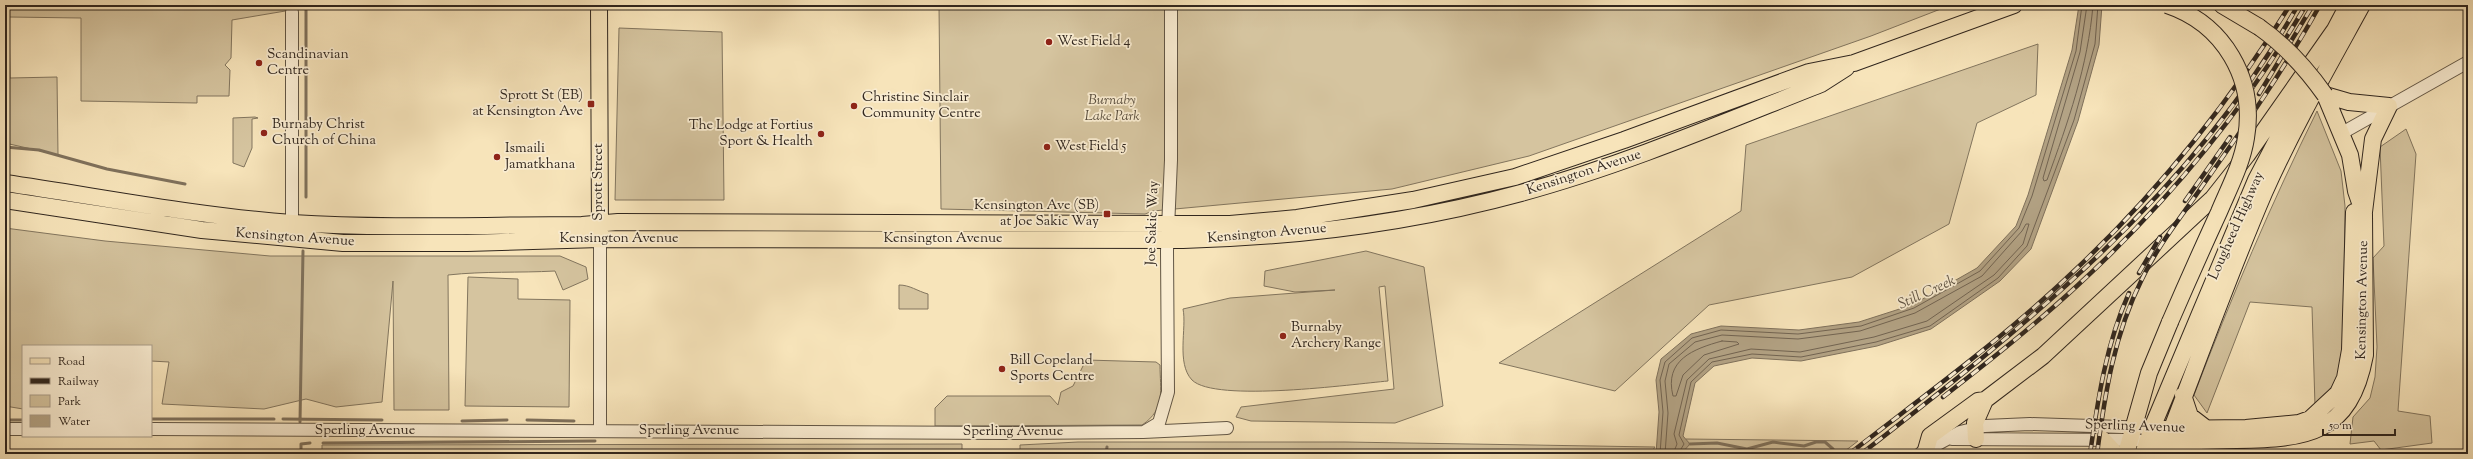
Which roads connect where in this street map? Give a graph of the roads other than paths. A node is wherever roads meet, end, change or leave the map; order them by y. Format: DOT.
graph roads {
  1 [pos="598,5"];
  2 [pos="1171,5"];
  3 [pos="2014,5"];
  4 [pos="2167,5"];
  5 [pos="2222,5"];
  6 [pos="2348,5"];
  7 [pos="2362,5"];
  8 [pos="292,12"];
  9 [pos="2334,31"];
  10 [pos="2468,56"];
  11 [pos="2465,66"];
  12 [pos="2329,98"];
  13 [pos="2389,106"];
  14 [pos="2342,133"];
  15 [pos="5,183"];
  16 [pos="2356,191"];
  17 [pos="5,200"];
  18 [pos="2364,214"];
  19 [pos="291,230"];
  20 [pos="600,231"];
  21 [pos="1167,232"];
  22 [pos="2183,395"];
  23 [pos="1985,400"];
  24 [pos="2323,418"];
  25 [pos="1227,428"];
  26 [pos="5,429"];
  27 [pos="22,429"];
  28 [pos="152,429"];
  29 [pos="2206,429"];
  30 [pos="600,430"];
  31 [pos="1143,432"];
  32 [pos="1975,434"];
  33 [pos="2102,439"];
  34 [pos="2130,440"];
  35 [pos="2147,441"];
  36 [pos="2166,442"];
  37 [pos="1923,452"];
  38 [pos="2116,454"];
  1 -- 20 [label="main road, Sprott Street"];
  2 -- 21 [label="street, Joe Sakic Way"];
  3 -- 21 [label="main road, Kensington Avenue"];
  4 -- 34 [label="main road, bridge"];
  5 -- 12 [label="main road, Kensington Avenue, bridge"];
  6 -- 9 [label="main road, Lougheed Highway"];
  7 -- 22 [label="main road, Lougheed Highway"];
  8 -- 19 [label="street"];
  9 -- 23 [label="main road"];
  9 -- 35 [label="main road, Lougheed Highway"];
  10 -- 11 [label="street"];
  11 -- 13 [label="street"];
  12 -- 13 [label="main road"];
  12 -- 14 [label="main road, Kensington Avenue"];
  13 -- 14 [label="street"];
  13 -- 18 [label="main road"];
  14 -- 16 [label="main road, Kensington Avenue"];
  15 -- 19 [label="main road, Kensington Avenue"];
  16 -- 18 [label="main road, Kensington Avenue"];
  16 -- 24 [label="main road, Kensington Avenue"];
  17 -- 19 [label="main road, Kensington Avenue"];
  18 -- 24 [label="main road, Kensington Avenue"];
  19 -- 20 [label="main road, Kensington Avenue"];
  20 -- 21 [label="main road, Kensington Avenue"];
  20 -- 30 [label="street, Sprott Street"];
  21 -- 31 [label="street, Joe Sakic Way"];
  22 -- 29 [label="main road"];
  22 -- 36 [label="main road, Lougheed Highway"];
  23 -- 32 [label="main road"];
  23 -- 37 [label="main road"];
  24 -- 29 [label="main road, Sperling Avenue"];
  24 -- 36 [label="main road, Sperling Avenue"];
  25 -- 31 [label="street, Sperling Avenue"];
  26 -- 27 [label="street"];
  28 -- 30 [label="street, Sperling Avenue"];
  29 -- 36 [label="main road, Sperling Avenue"];
  30 -- 31 [label="street, Sperling Avenue"];
  32 -- 33 [label="street, Sperling Avenue"];
  32 -- 34 [label="street, Sperling Avenue"];
  32 -- 37 [label="street, Sperling Avenue"];
  33 -- 34 [label="street, Sperling Avenue"];
  33 -- 38 [label="main road"];
  34 -- 35 [label="street, Sperling Avenue"];
  35 -- 36 [label="main road, Sperling Avenue"];
}
